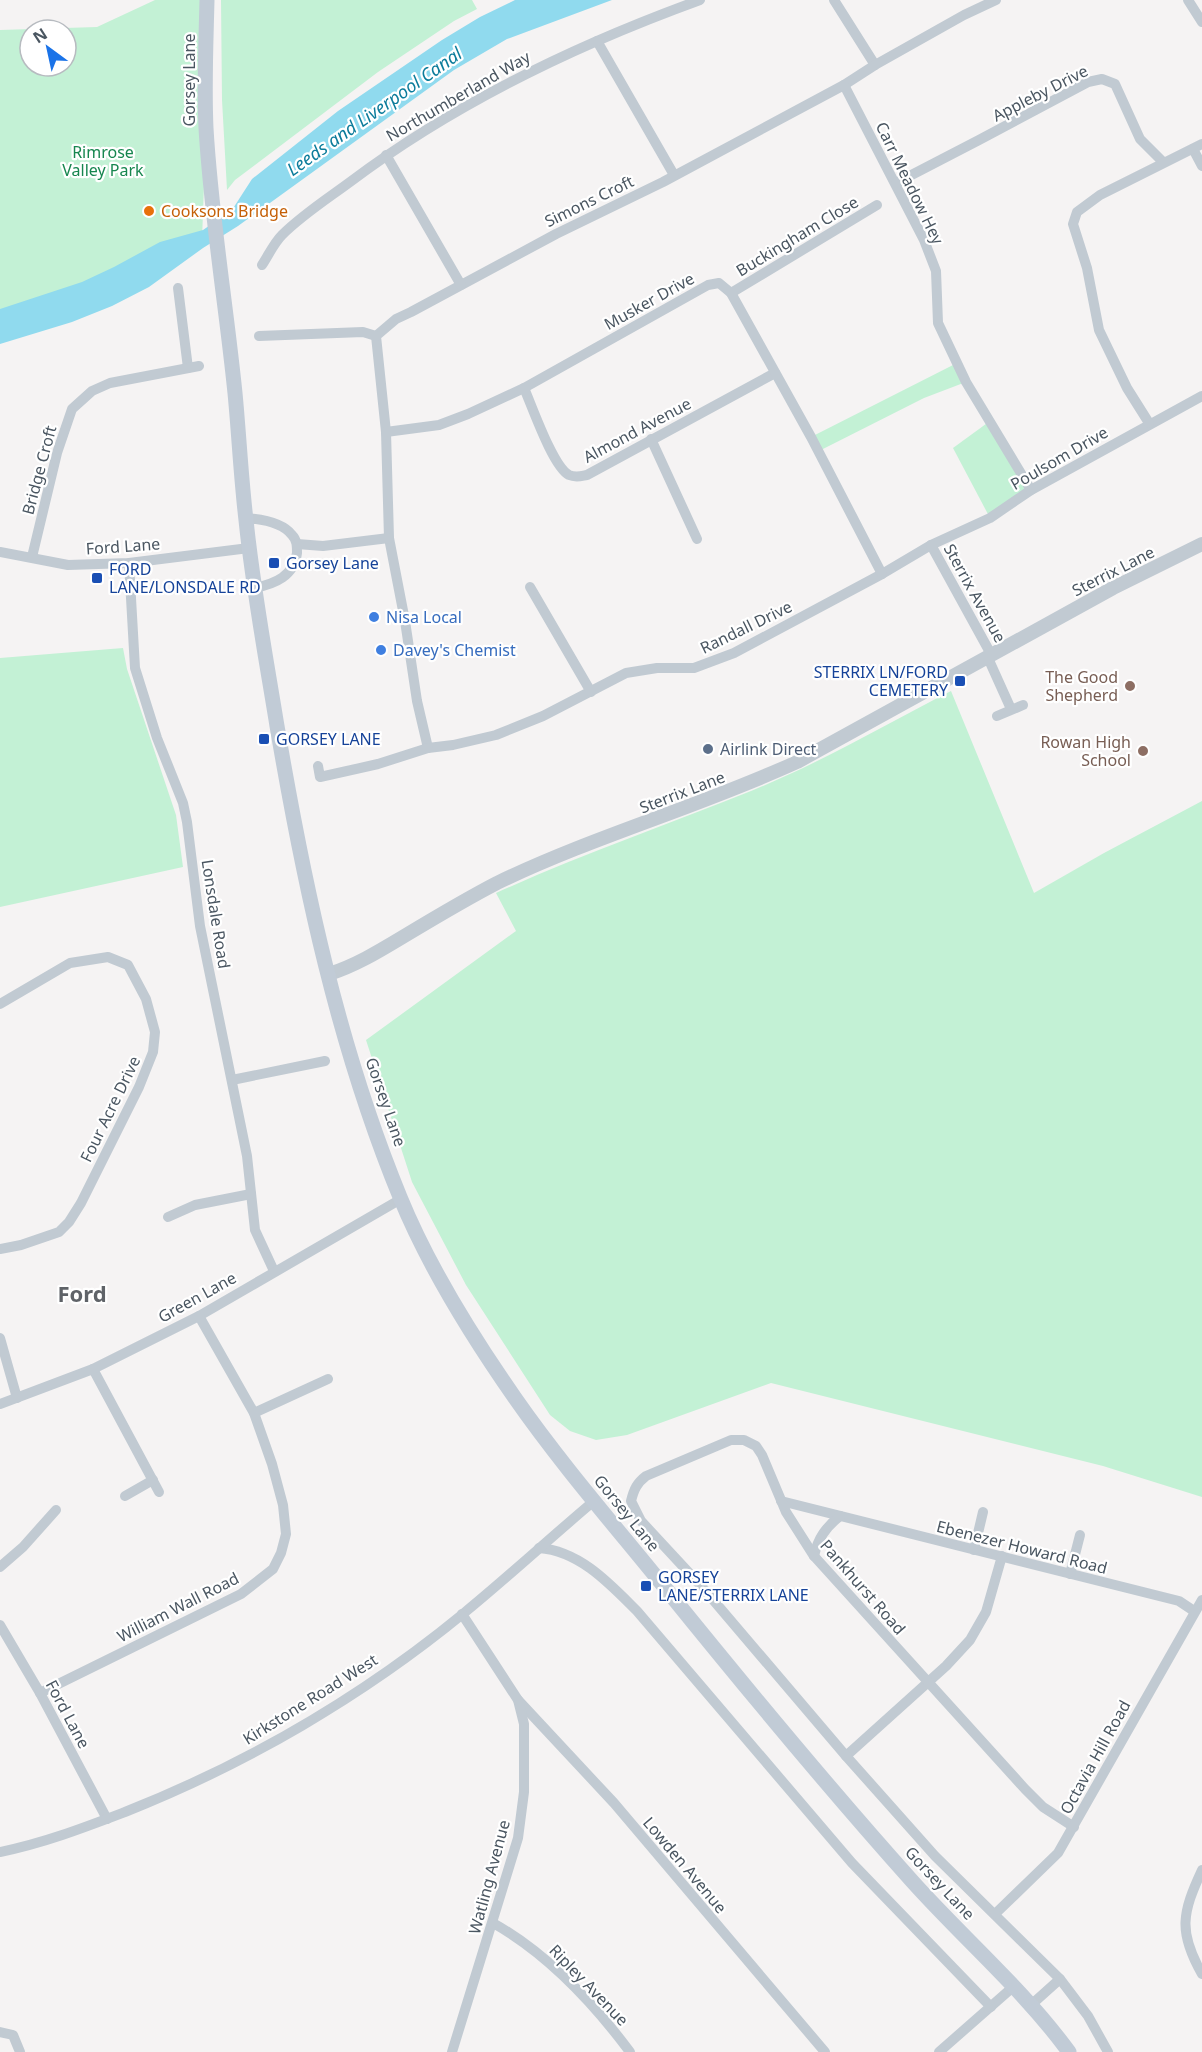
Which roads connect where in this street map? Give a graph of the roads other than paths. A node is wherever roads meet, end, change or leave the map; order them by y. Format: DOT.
graph roads {
  1 [pos="207,0"];
  2 [pos="700,0"];
  3 [pos="834,0"];
  4 [pos="996,0"];
  5 [pos="1188,0"];
  6 [pos="1202,22"];
  7 [pos="597,41"];
  8 [pos="874,65"];
  9 [pos="844,85"];
  10 [pos="1198,147"];
  11 [pos="386,155"];
  12 [pos="1163,162"];
  13 [pos="1202,166"];
  14 [pos="674,175"];
  15 [pos="896,183"];
  16 [pos="878,205"];
  17 [pos="262,266"];
  18 [pos="461,285"];
  19 [pos="178,288"];
  20 [pos="731,293"];
  21 [pos="260,336"];
  22 [pos="376,336"];
  23 [pos="775,374"];
  24 [pos="524,388"];
  25 [pos="1202,396"];
  26 [pos="1149,423"];
  27 [pos="386,432"];
  28 [pos="651,439"];
  29 [pos="1031,490"];
  30 [pos="245,518"];
  31 [pos="389,538"];
  32 [pos="697,539"];
  33 [pos="297,544"];
  34 [pos="1202,544"];
  35 [pos="932,545"];
  36 [pos="249,548"];
  37 [pos="0,552"];
  38 [pos="32,557"];
  39 [pos="129,563"];
  40 [pos="882,574"];
  41 [pos="254,588"];
  42 [pos="531,588"];
  43 [pos="990,657"];
  44 [pos="591,692"];
  45 [pos="1023,705"];
  46 [pos="1011,709"];
  47 [pos="997,716"];
  48 [pos="428,747"];
  49 [pos="320,777"];
  50 [pos="329,974"];
  51 [pos="0,1004"];
  52 [pos="325,1061"];
  53 [pos="232,1080"];
  54 [pos="251,1194"];
  55 [pos="400,1199"];
  56 [pos="168,1217"];
  57 [pos="0,1249"];
  58 [pos="274,1271"];
  59 [pos="199,1316"];
  60 [pos="0,1338"];
  61 [pos="93,1369"];
  62 [pos="328,1380"];
  63 [pos="17,1398"];
  64 [pos="0,1404"];
  65 [pos="254,1413"];
  66 [pos="153,1480"];
  67 [pos="159,1492"];
  68 [pos="633,1492"];
  69 [pos="126,1496"];
  70 [pos="594,1501"];
  71 [pos="781,1501"];
  72 [pos="56,1510"];
  73 [pos="983,1512"];
  74 [pos="840,1516"];
  75 [pos="1080,1535"];
  76 [pos="540,1548"];
  77 [pos="974,1550"];
  78 [pos="814,1556"];
  79 [pos="1002,1556"];
  80 [pos="0,1567"];
  81 [pos="1070,1574"];
  82 [pos="1202,1599"];
  83 [pos="1194,1611"];
  84 [pos="462,1614"];
  85 [pos="0,1625"];
  86 [pos="928,1682"];
  87 [pos="40,1694"];
  88 [pos="519,1700"];
  89 [pos="846,1756"];
  90 [pos="107,1819"];
  91 [pos="1074,1827"];
  92 [pos="0,1852"];
  93 [pos="1202,1870"];
  94 [pos="995,1914"];
  95 [pos="493,1923"];
  96 [pos="1202,1974"];
  97 [pos="1059,1978"];
  98 [pos="1013,1987"];
  99 [pos="1031,2005"];
  100 [pos="991,2007"];
  101 [pos="0,2032"];
  102 [pos="20,2052"];
  103 [pos="452,2052"];
  104 [pos="630,2052"];
  105 [pos="825,2052"];
  106 [pos="939,2052"];
  107 [pos="1069,2052"];
  108 [pos="1108,2052"];
  1 -- 30 [label="main road, Gorsey Lane"];
  2 -- 7 [label="street, Northumberland Way"];
  3 -- 8 [label="street"];
  4 -- 8 [label="street, Simons Croft"];
  5 -- 6 [label="street"];
  7 -- 11 [label="street, Northumberland Way"];
  7 -- 14 [label="street"];
  8 -- 9 [label="street, Simons Croft"];
  9 -- 14 [label="street, Simons Croft"];
  9 -- 15 [label="street, Carr Meadow Hey"];
  10 -- 12 [label="street"];
  10 -- 13 [label="street"];
  11 -- 17 [label="street, Northumberland Way"];
  11 -- 18 [label="street"];
  12 -- 15 [label="street, Appleby Drive"];
  12 -- 26 [label="street"];
  14 -- 18 [label="street, Simons Croft"];
  15 -- 29 [label="street, Carr Meadow Hey"];
  16 -- 20 [label="street, Buckingham Close"];
  18 -- 22 [label="street, Simons Croft"];
  19 -- 38 [label="street, Bridge Croft"];
  20 -- 23 [label="street"];
  20 -- 24 [label="street, Musker Drive"];
  21 -- 22 [label="street"];
  22 -- 27 [label="street"];
  23 -- 28 [label="street, Almond Avenue"];
  23 -- 40 [label="street"];
  24 -- 27 [label="street, Musker Drive"];
  24 -- 28 [label="street, Almond Avenue"];
  25 -- 26 [label="street, Poulsom Drive"];
  26 -- 29 [label="street, Poulsom Drive"];
  27 -- 31 [label="street"];
  28 -- 32 [label="street"];
  29 -- 35 [label="street, Poulsom Drive"];
  30 -- 33 [label="street"];
  30 -- 36 [label="main road, Gorsey Lane"];
  31 -- 33 [label="street"];
  31 -- 48 [label="street"];
  33 -- 41 [label="street"];
  34 -- 43 [label="street, Sterrix Lane"];
  35 -- 40 [label="street, Randall Drive"];
  35 -- 43 [label="street, Sterrix Avenue"];
  36 -- 39 [label="street, Ford Lane"];
  36 -- 41 [label="main road, Gorsey Lane"];
  37 -- 38 [label="street, Ford Lane"];
  38 -- 39 [label="street, Ford Lane"];
  39 -- 53 [label="street, Lonsdale Road"];
  40 -- 44 [label="street, Randall Drive"];
  41 -- 50 [label="main road, Gorsey Lane"];
  42 -- 44 [label="street"];
  43 -- 46 [label="street, Sterrix Avenue"];
  43 -- 50 [label="street, Sterrix Lane"];
  44 -- 48 [label="street, Randall Drive"];
  45 -- 46 [label="street"];
  46 -- 47 [label="street"];
  48 -- 49 [label="street, Randall Drive"];
  50 -- 55 [label="main road, Gorsey Lane"];
  51 -- 57 [label="street, Four Acre Drive"];
  52 -- 53 [label="street"];
  53 -- 54 [label="street, Lonsdale Road"];
  54 -- 56 [label="street"];
  54 -- 58 [label="street, Lonsdale Road"];
  55 -- 58 [label="street, Green Lane"];
  55 -- 70 [label="main road, Gorsey Lane"];
  58 -- 59 [label="street, Green Lane"];
  59 -- 61 [label="street, Green Lane"];
  59 -- 65 [label="street, William Wall Road"];
  60 -- 63 [label="street"];
  61 -- 63 [label="street, Green Lane"];
  61 -- 66 [label="street"];
  62 -- 65 [label="street"];
  63 -- 64 [label="street, Green Lane"];
  65 -- 87 [label="street, William Wall Road"];
  66 -- 67 [label="street"];
  66 -- 69 [label="street"];
  68 -- 71 [label="street, Pankhurst Road"];
  68 -- 89 [label="street, Gorsey Lane"];
  70 -- 76 [label="street, Kirkstone Road West"];
  70 -- 98 [label="main road, Gorsey Lane"];
  71 -- 74 [label="street, Ebenezer Howard Road"];
  71 -- 78 [label="street, Pankhurst Road"];
  72 -- 80 [label="street"];
  73 -- 77 [label="street"];
  74 -- 77 [label="street, Ebenezer Howard Road"];
  74 -- 78 [label="street"];
  75 -- 81 [label="street"];
  76 -- 84 [label="street, Kirkstone Road West"];
  76 -- 100 [label="street"];
  77 -- 79 [label="street, Ebenezer Howard Road"];
  78 -- 86 [label="street, Pankhurst Road"];
  79 -- 81 [label="street, Ebenezer Howard Road"];
  79 -- 86 [label="street"];
  81 -- 83 [label="street, Ebenezer Howard Road"];
  82 -- 83 [label="street, Octavia Hill Road"];
  83 -- 91 [label="street, Octavia Hill Road"];
  84 -- 88 [label="street, Watling Avenue"];
  84 -- 90 [label="street, Kirkstone Road West"];
  85 -- 87 [label="street, Ford Lane"];
  86 -- 89 [label="street"];
  86 -- 91 [label="street, Pankhurst Road"];
  87 -- 90 [label="street, Ford Lane"];
  88 -- 95 [label="street, Watling Avenue"];
  88 -- 105 [label="street, Lowden Avenue"];
  89 -- 94 [label="street, Gorsey Lane"];
  90 -- 92 [label="street, Kirkstone Road West"];
  91 -- 94 [label="street, Octavia Hill Road"];
  93 -- 96 [label="street"];
  94 -- 97 [label="street, Gorsey Lane"];
  95 -- 103 [label="street, Watling Avenue"];
  95 -- 104 [label="street, Ripley Avenue"];
  97 -- 99 [label="street"];
  97 -- 108 [label="street, Gorsey Lane"];
  98 -- 99 [label="main road, Gorsey Lane"];
  98 -- 100 [label="street"];
  99 -- 107 [label="main road, Gorsey Lane"];
  100 -- 106 [label="street"];
  101 -- 102 [label="street"];
}
